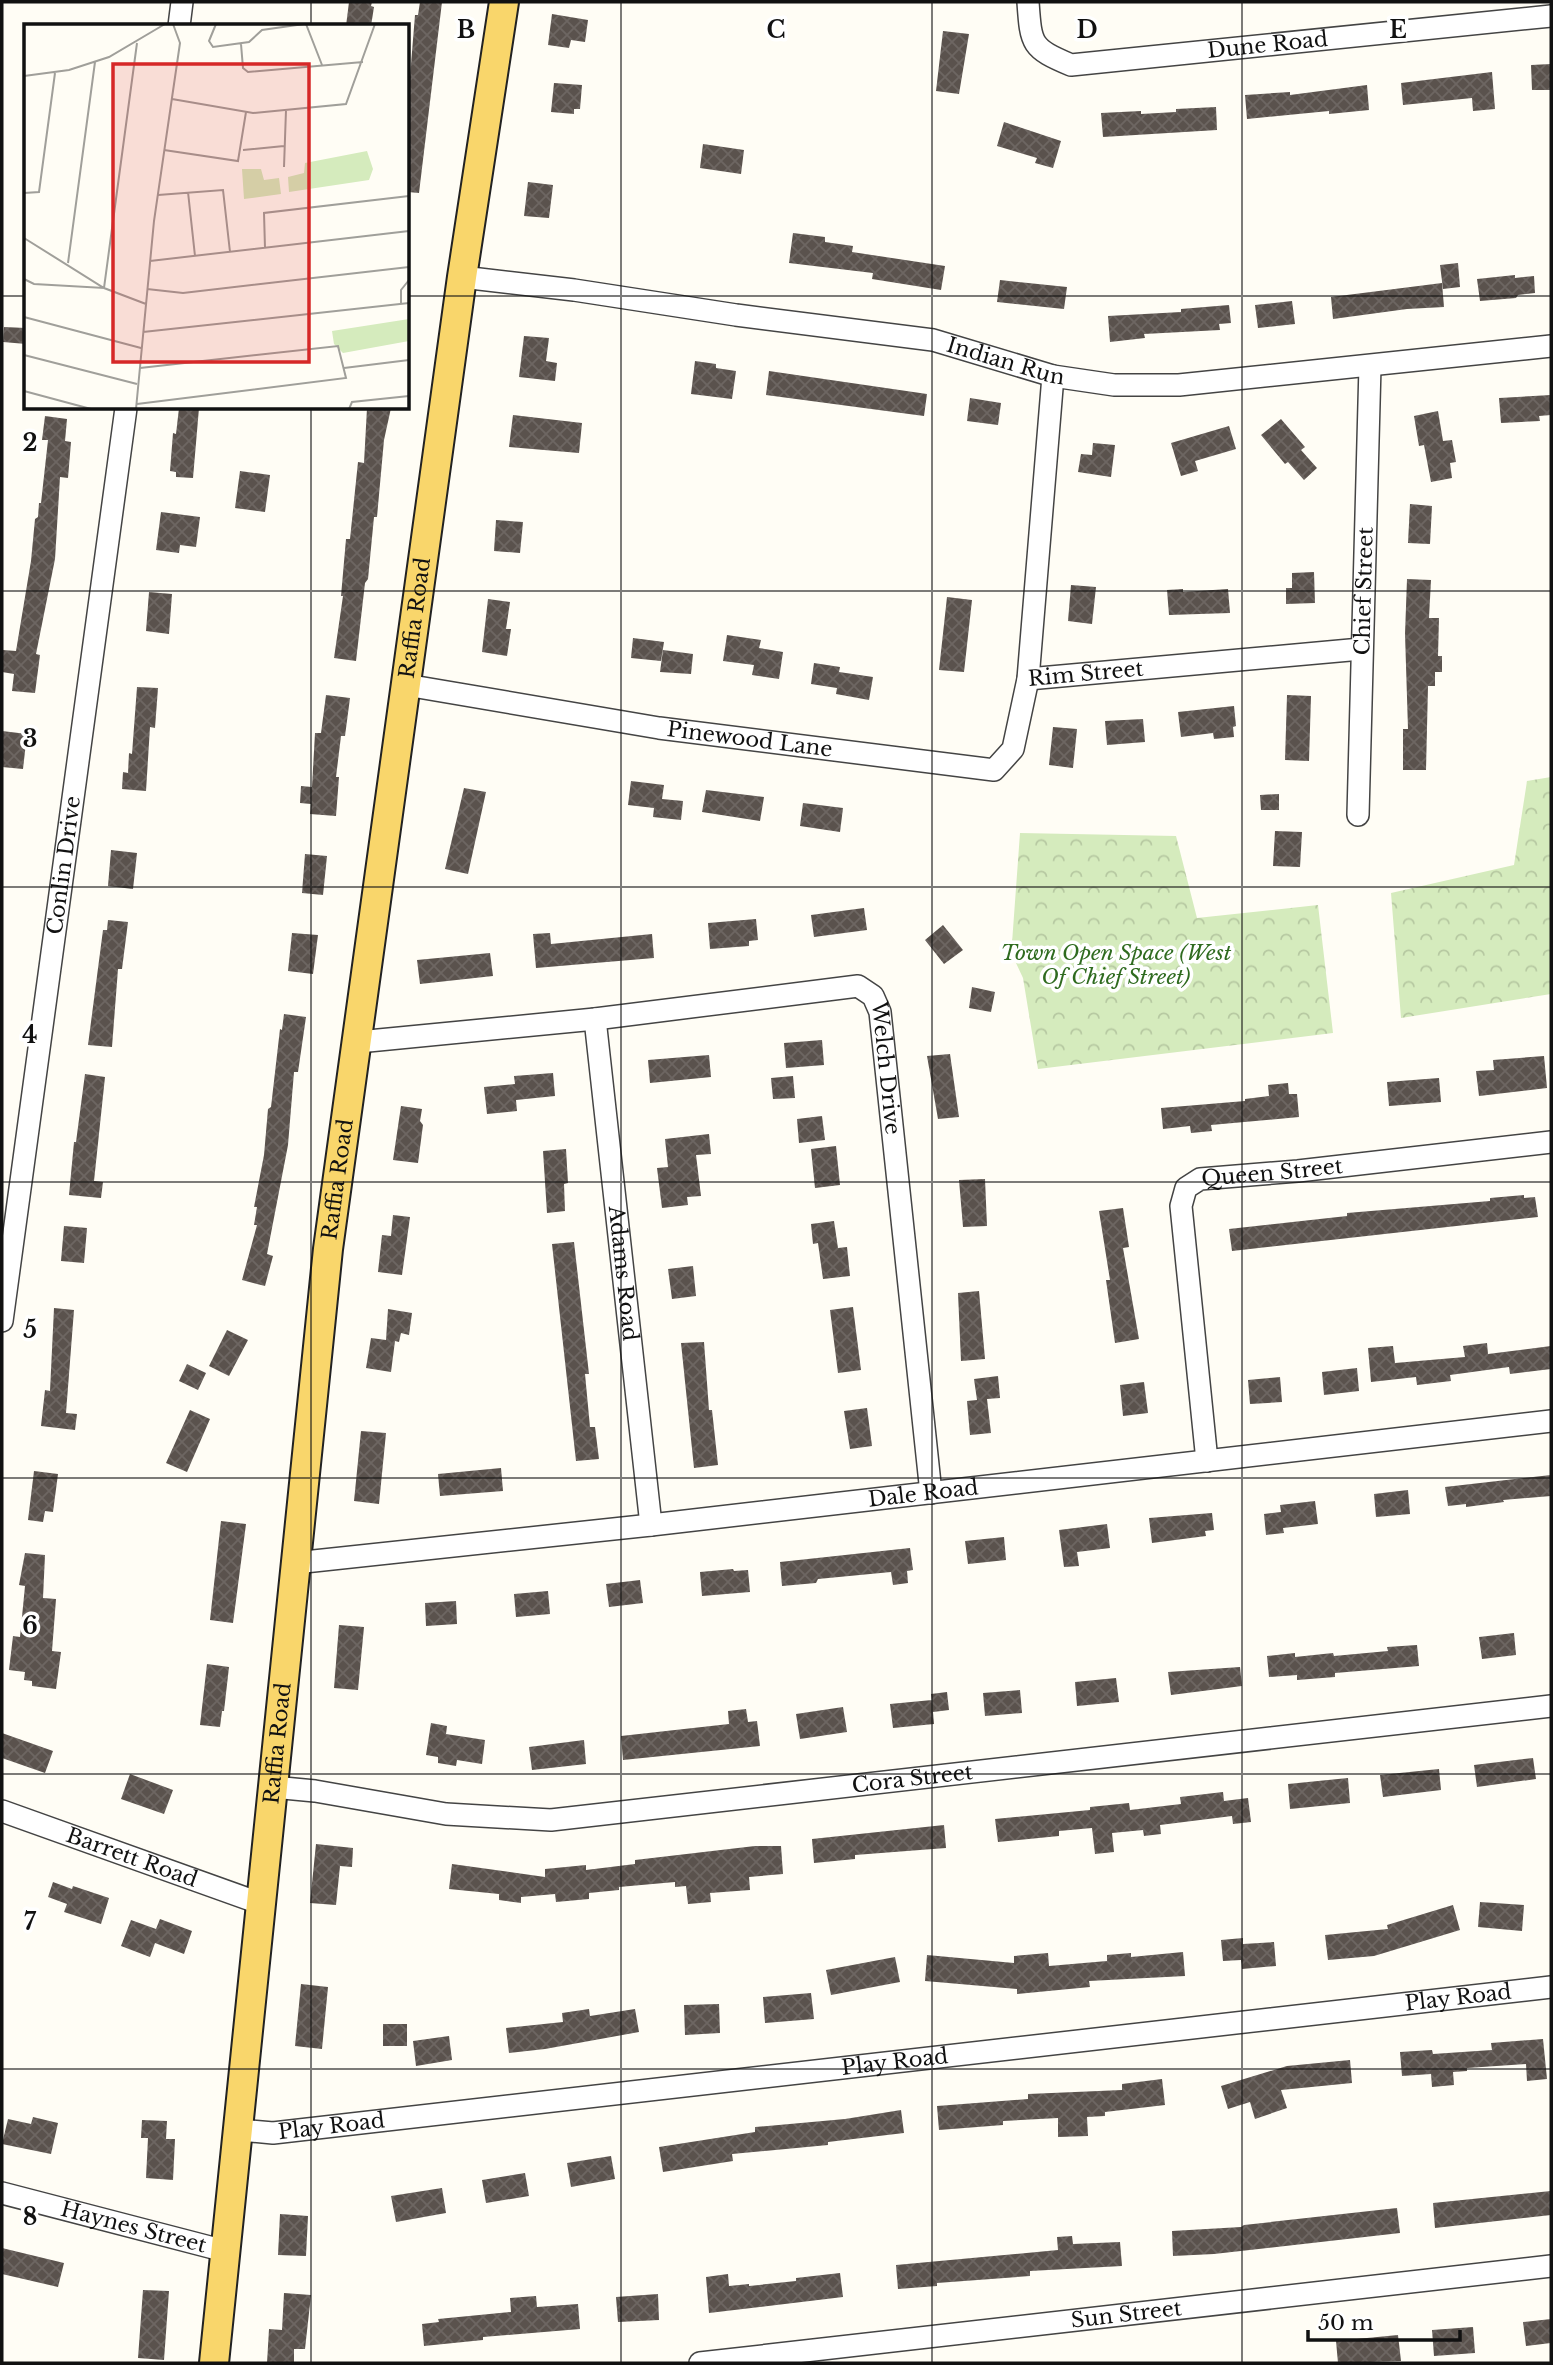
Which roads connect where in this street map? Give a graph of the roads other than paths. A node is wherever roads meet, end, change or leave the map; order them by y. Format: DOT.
graph roads {
  1 [pos="182,2"];
  2 [pos="504,2"];
  3 [pos="1028,2"];
  4 [pos="1551,16"];
  5 [pos="179,24"];
  6 [pos="462,277"];
  7 [pos="1551,346"];
  8 [pos="1370,366"];
  9 [pos="1053,376"];
  10 [pos="126,410"];
  11 [pos="1361,649"];
  12 [pos="1028,679"];
  13 [pos="407,685"];
  14 [pos="1357,815"];
  15 [pos="595,1019"];
  16 [pos="358,1042"];
  17 [pos="1551,1142"];
  18 [pos="2,1321"];
  19 [pos="1551,1421"];
  20 [pos="1207,1461"];
  21 [pos="931,1493"];
  22 [pos="651,1525"];
  23 [pos="295,1563"];
  24 [pos="1551,1706"];
  25 [pos="273,1787"];
  26 [pos="2,1811"];
  27 [pos="262,1904"];
  28 [pos="1551,1987"];
  29 [pos="239,2130"];
  30 [pos="2,2193"];
  31 [pos="225,2251"];
  32 [pos="1551,2266"];
  33 [pos="214,2363"];
  34 [pos="700,2363"];
  1 -- 5 [label="street"];
  2 -- 6 [label="main road, Raffia Road"];
  3 -- 4 [label="street, Dune Road"];
  6 -- 9 [label="street, Indian Run"];
  6 -- 13 [label="main road, Raffia Road"];
  7 -- 8 [label="street, Indian Run"];
  8 -- 9 [label="street, Indian Run"];
  8 -- 11 [label="street, Chief Street"];
  9 -- 12 [label="street, Rim Street"];
  10 -- 18 [label="street, Conlin Drive"];
  11 -- 12 [label="street, Rim Street"];
  11 -- 14 [label="street, Chief Street"];
  12 -- 13 [label="street, Pinewood Lane"];
  13 -- 16 [label="main road, Raffia Road"];
  15 -- 16 [label="street, Welch Drive"];
  15 -- 21 [label="street, Welch Drive"];
  15 -- 22 [label="street, Adams Road"];
  16 -- 23 [label="main road, Raffia Road"];
  17 -- 20 [label="street, Queen Street"];
  19 -- 20 [label="street, Dale Road"];
  20 -- 21 [label="street, Dale Road"];
  21 -- 22 [label="street, Dale Road"];
  22 -- 23 [label="street, Dale Road"];
  23 -- 25 [label="main road, Raffia Road"];
  24 -- 25 [label="street, Cora Street"];
  25 -- 27 [label="main road, Raffia Road"];
  26 -- 27 [label="street, Barrett Road"];
  27 -- 29 [label="main road, Raffia Road"];
  28 -- 29 [label="street, Play Road"];
  29 -- 31 [label="main road, Raffia Road"];
  30 -- 31 [label="street, Haynes Street"];
  31 -- 33 [label="main road, Raffia Road"];
  32 -- 34 [label="street, Sun Street"];
}
